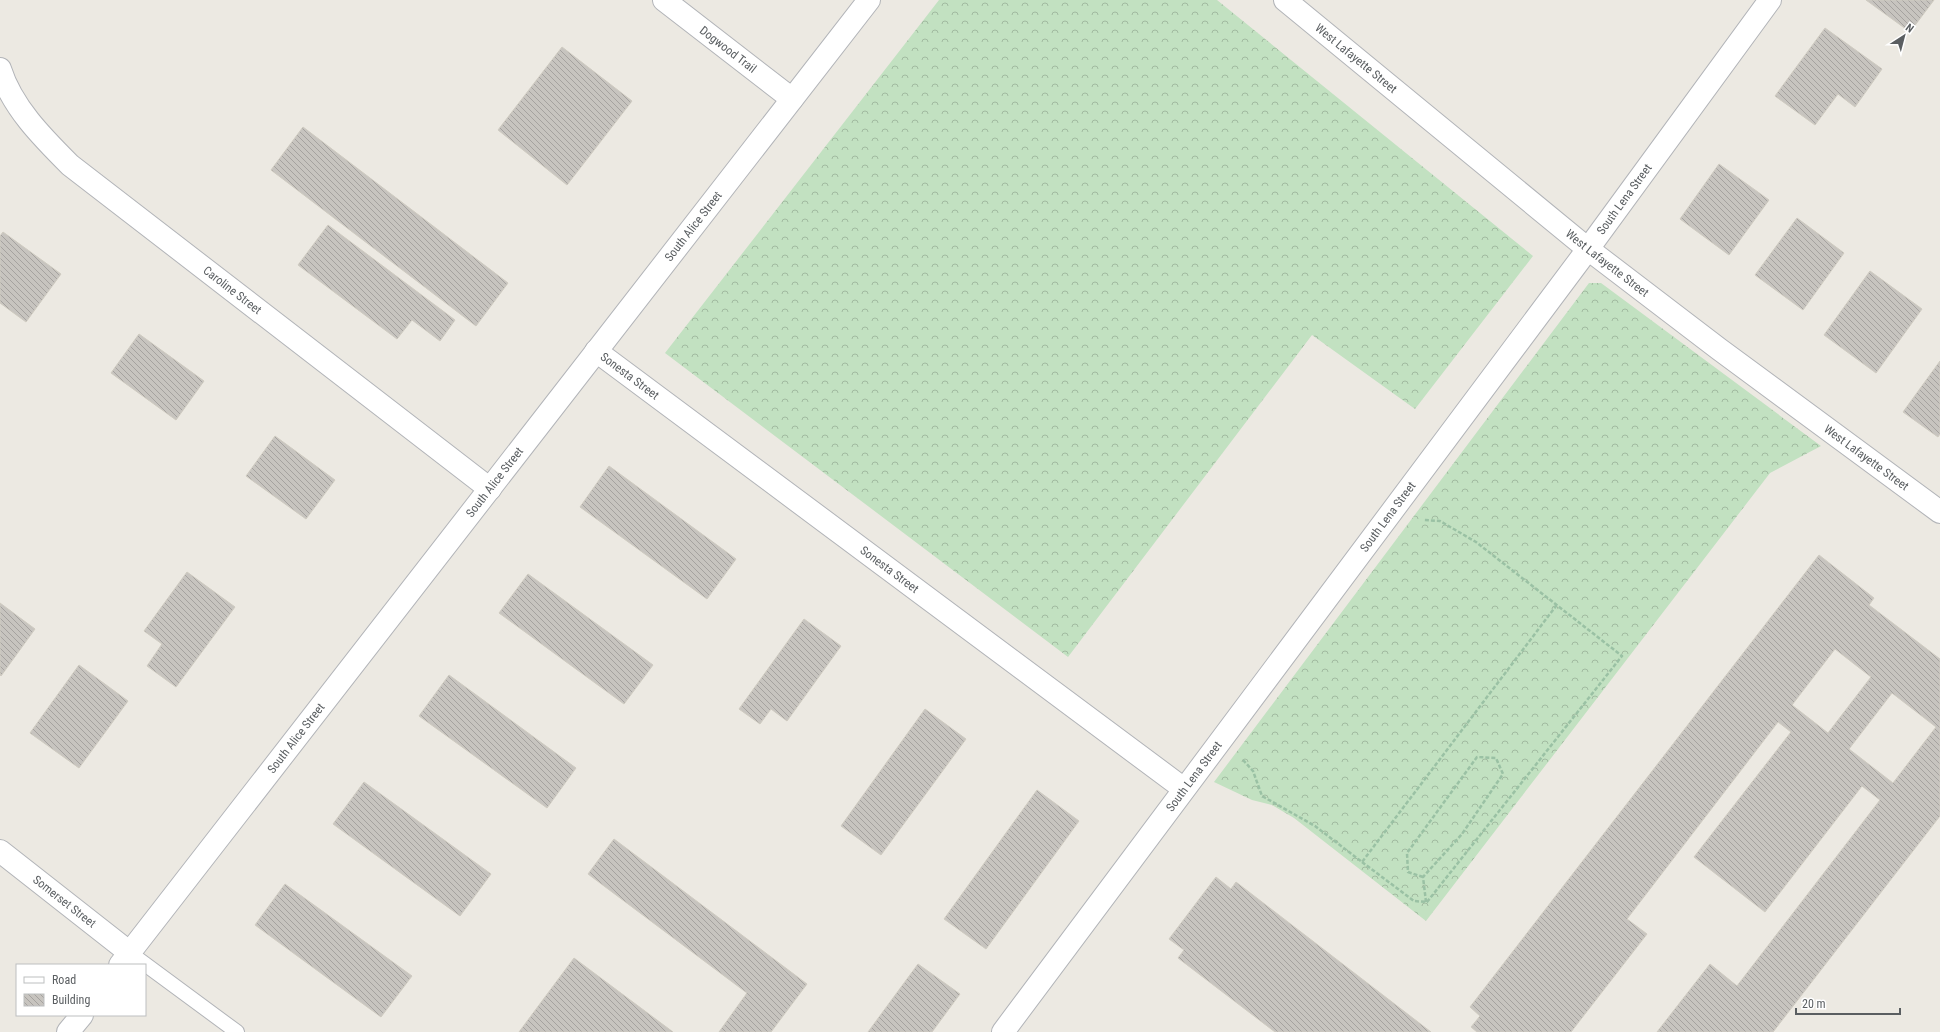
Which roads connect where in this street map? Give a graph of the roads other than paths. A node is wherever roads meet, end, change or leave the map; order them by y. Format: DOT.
graph roads {
  1 [pos="664,0"];
  2 [pos="869,0"];
  3 [pos="1285,0"];
  4 [pos="1770,0"];
  5 [pos="0,69"];
  6 [pos="792,99"];
  7 [pos="1588,248"];
  8 [pos="596,351"];
  9 [pos="490,488"];
  10 [pos="1940,512"];
  11 [pos="1184,789"];
  12 [pos="0,851"];
  13 [pos="125,959"];
  14 [pos="146,973"];
  15 [pos="81,1016"];
  16 [pos="68,1032"];
  17 [pos="237,1032"];
  18 [pos="1003,1032"];
  1 -- 6 [label="street, Dogwood Trail"];
  2 -- 6 [label="street, South Alice Street"];
  3 -- 7 [label="street, West Lafayette Street"];
  4 -- 7 [label="street, South Lena Street"];
  5 -- 9 [label="street, Caroline Street"];
  6 -- 8 [label="street, South Alice Street"];
  7 -- 10 [label="street, West Lafayette Street"];
  7 -- 11 [label="street, South Lena Street"];
  8 -- 9 [label="street, South Alice Street"];
  8 -- 11 [label="street, Sonesta Street"];
  9 -- 13 [label="street, South Alice Street"];
  11 -- 18 [label="street, South Lena Street"];
  12 -- 13 [label="street, Somerset Street"];
  14 -- 17 [label="lane"];
  15 -- 16 [label="street"];
}
